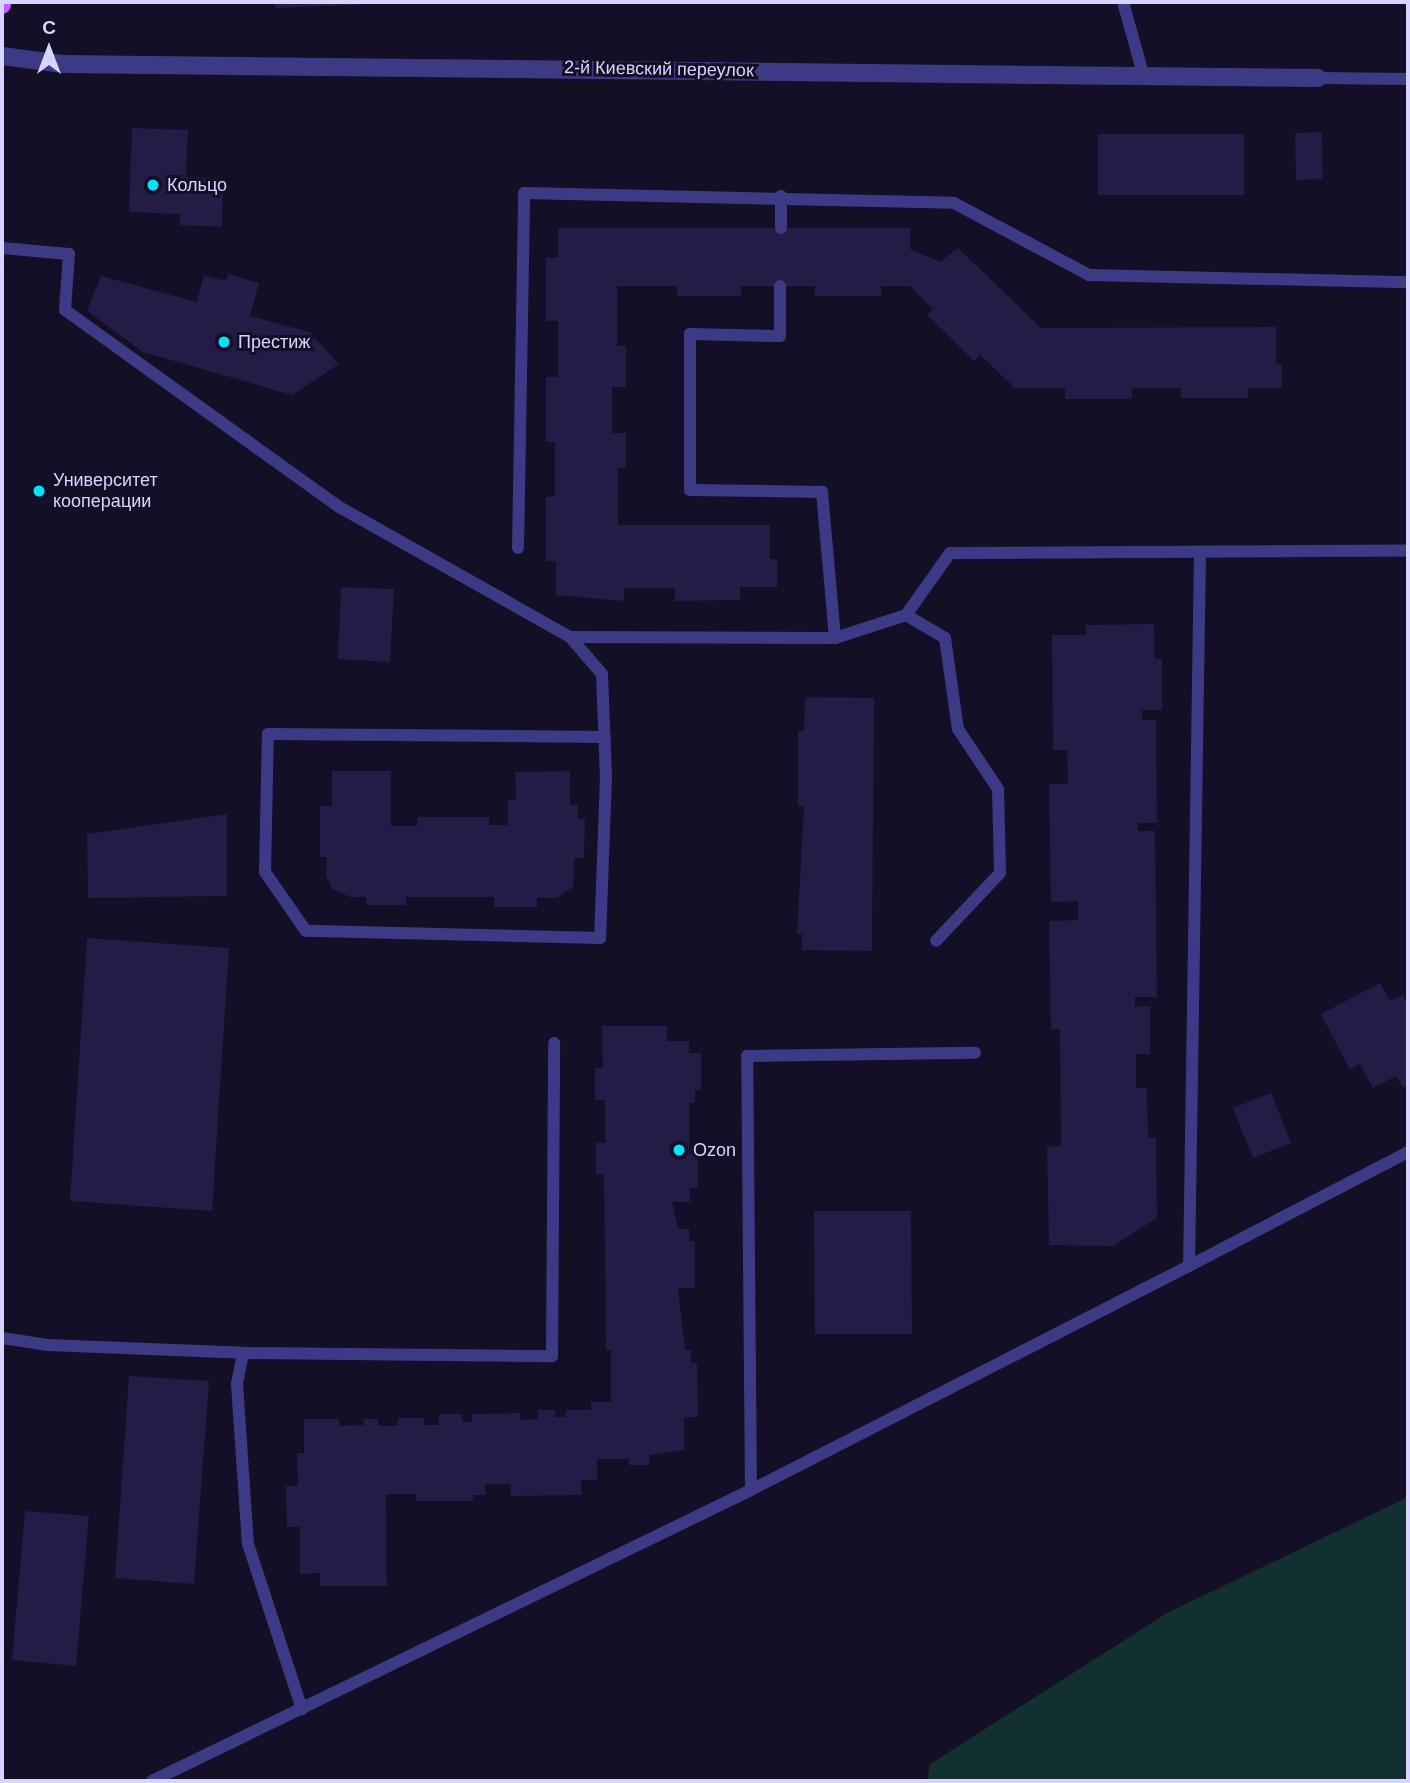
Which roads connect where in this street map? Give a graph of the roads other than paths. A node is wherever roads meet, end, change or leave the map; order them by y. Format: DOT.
graph roads {
  1 [pos="1123,2"];
  2 [pos="2,56"];
  3 [pos="1144,77"];
  4 [pos="1318,78"];
  5 [pos="1408,79"];
  6 [pos="781,196"];
  7 [pos="781,228"];
  8 [pos="2,248"];
  9 [pos="1408,282"];
  10 [pos="780,286"];
  11 [pos="518,548"];
  12 [pos="1408,551"];
  13 [pos="1200,553"];
  14 [pos="906,615"];
  15 [pos="570,637"];
  16 [pos="835,638"];
  17 [pos="605,737"];
  18 [pos="936,941"];
  19 [pos="554,1044"];
  20 [pos="975,1053"];
  21 [pos="1408,1152"];
  22 [pos="1189,1266"];
  23 [pos="2,1338"];
  24 [pos="243,1353"];
  25 [pos="751,1490"];
  26 [pos="302,1709"];
  27 [pos="152,1781"];
  1 -- 3 [label="lane"];
  2 -- 3 [label="street, 2-й Киевский переулок"];
  3 -- 4 [label="street, 2-й Киевский переулок"];
  4 -- 5 [label="lane"];
  6 -- 7 [label="lane"];
  6 -- 9 [label="lane"];
  6 -- 11 [label="lane"];
  8 -- 15 [label="lane"];
  10 -- 16 [label="lane"];
  12 -- 13 [label="lane"];
  13 -- 14 [label="lane"];
  13 -- 22 [label="lane"];
  14 -- 16 [label="lane"];
  14 -- 18 [label="lane"];
  15 -- 16 [label="lane"];
  15 -- 17 [label="lane"];
  17 -- 17 [label="lane"];
  19 -- 24 [label="lane"];
  20 -- 25 [label="lane"];
  21 -- 22 [label="lane"];
  22 -- 25 [label="lane"];
  23 -- 24 [label="lane"];
  24 -- 26 [label="lane"];
  25 -- 26 [label="lane"];
  26 -- 27 [label="lane"];
}
